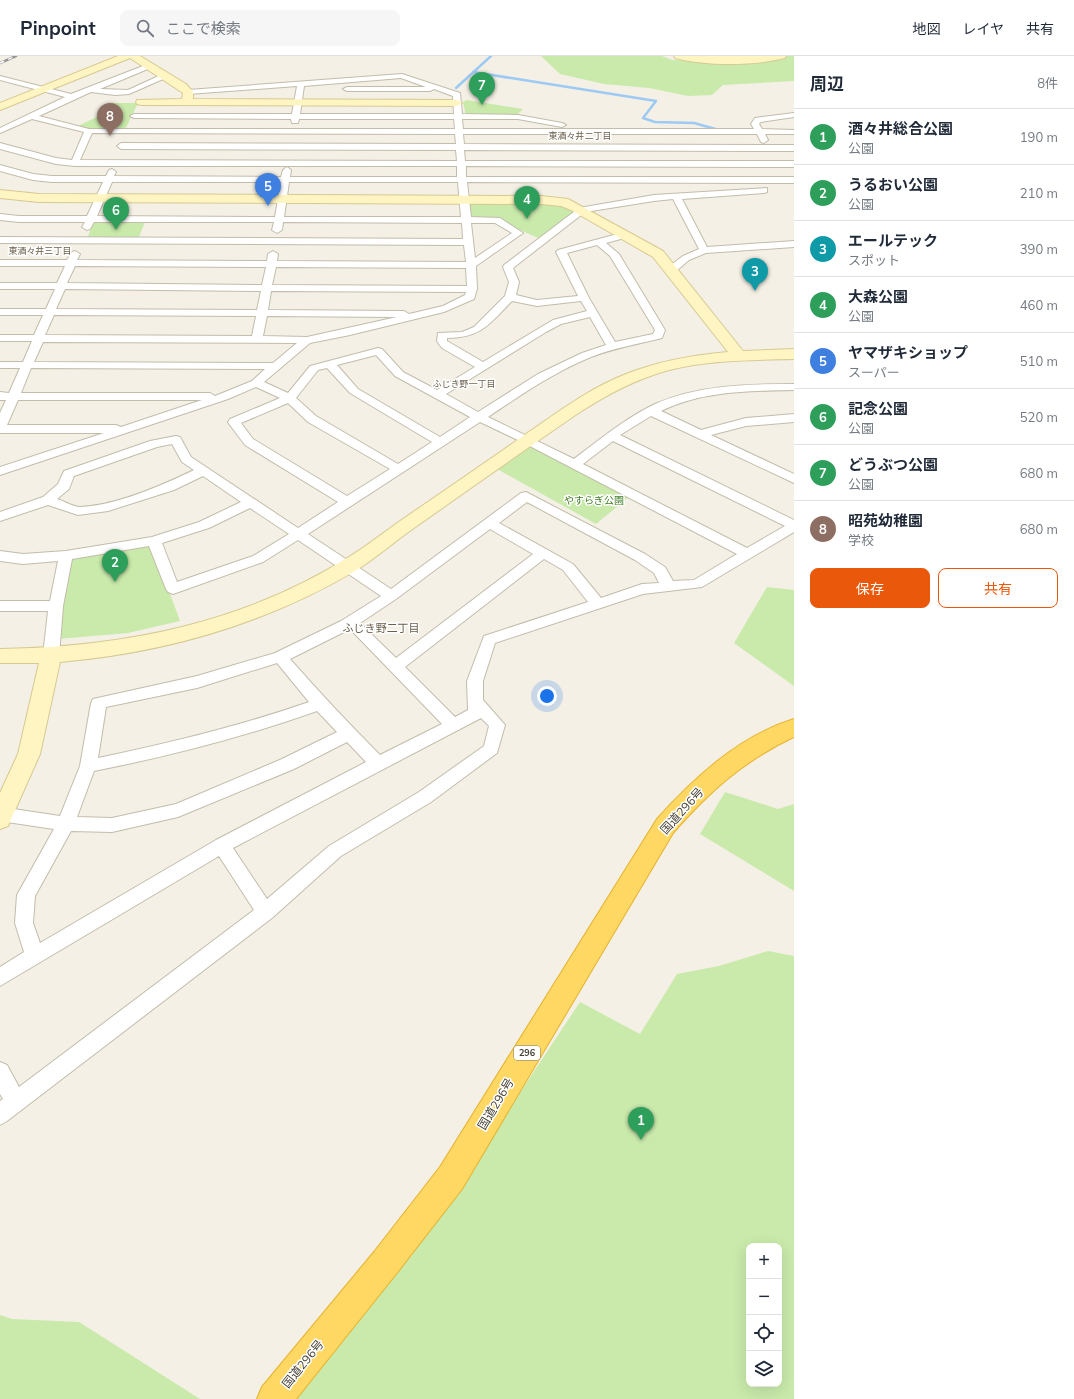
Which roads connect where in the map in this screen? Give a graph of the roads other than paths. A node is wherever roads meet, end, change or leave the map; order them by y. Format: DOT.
graph roads {
  1 [pos="127,56"];
  2 [pos="133,56"];
  3 [pos="679,56"];
  4 [pos="781,56"];
  5 [pos="150,66"];
  6 [pos="166,76"];
  7 [pos="0,78"];
  8 [pos="441,85"];
  9 [pos="301,86"];
  10 [pos="41,89"];
  11 [pos="89,90"];
  12 [pos="72,97"];
  13 [pos="187,98"];
  14 [pos="141,102"];
  15 [pos="298,103"];
  16 [pos="457,103"];
  17 [pos="0,107"];
  18 [pos="794,115"];
  19 [pos="30,116"];
  20 [pos="134,116"];
  21 [pos="296,117"];
  22 [pos="458,117"];
  23 [pos="0,131"];
  24 [pos="89,131"];
  25 [pos="128,131"];
  26 [pos="294,132"];
  27 [pos="458,132"];
  28 [pos="576,132"];
  29 [pos="611,132"];
  30 [pos="794,132"];
  31 [pos="759,133"];
  32 [pos="0,146"];
  33 [pos="121,146"];
  34 [pos="291,147"];
  35 [pos="460,148"];
  36 [pos="615,148"];
  37 [pos="769,148"];
  38 [pos="794,148"];
  39 [pos="26,154"];
  40 [pos="75,163"];
  41 [pos="116,163"];
  42 [pos="288,163"];
  43 [pos="5,164"];
  44 [pos="462,164"];
  45 [pos="620,164"];
  46 [pos="778,164"];
  47 [pos="794,164"];
  48 [pos="108,180"];
  49 [pos="286,180"];
  50 [pos="462,180"];
  51 [pos="790,180"];
  52 [pos="629,191"];
  53 [pos="775,191"];
  54 [pos="792,191"];
  55 [pos="0,194"];
  56 [pos="676,196"];
  57 [pos="99,199"];
  58 [pos="282,200"];
  59 [pos="464,200"];
  60 [pos="582,210"];
  61 [pos="0,217"];
  62 [pos="90,219"];
  63 [pos="279,220"];
  64 [pos="466,221"];
  65 [pos="625,236"];
  66 [pos="0,240"];
  67 [pos="81,241"];
  68 [pos="275,242"];
  69 [pos="468,242"];
  70 [pos="599,242"];
  71 [pos="794,244"];
  72 [pos="704,250"];
  73 [pos="0,263"];
  74 [pos="71,264"];
  75 [pos="271,264"];
  76 [pos="471,265"];
  77 [pos="671,270"];
  78 [pos="0,286"];
  79 [pos="62,287"];
  80 [pos="266,288"];
  81 [pos="472,289"];
  82 [pos="510,297"];
  83 [pos="584,298"];
  84 [pos="0,312"];
  85 [pos="51,313"];
  86 [pos="592,313"];
  87 [pos="262,314"];
  88 [pos="421,314"];
  89 [pos="0,338"];
  90 [pos="40,338"];
  91 [pos="257,339"];
  92 [pos="307,340"];
  93 [pos="612,346"];
  94 [pos="794,354"];
  95 [pos="738,356"];
  96 [pos="328,364"];
  97 [pos="0,365"];
  98 [pos="27,365"];
  99 [pos="276,366"];
  100 [pos="482,366"];
  101 [pos="256,383"];
  102 [pos="794,387"];
  103 [pos="438,394"];
  104 [pos="0,396"];
  105 [pos="14,397"];
  106 [pos="224,397"];
  107 [pos="290,398"];
  108 [pos="651,411"];
  109 [pos="479,417"];
  110 [pos="794,418"];
  111 [pos="0,428"];
  112 [pos="130,429"];
  113 [pos="700,435"];
  114 [pos="612,436"];
  115 [pos="528,440"];
  116 [pos="440,442"];
  117 [pos="794,464"];
  118 [pos="574,465"];
  119 [pos="397,468"];
  120 [pos="0,471"];
  121 [pos="203,471"];
  122 [pos="779,472"];
  123 [pos="794,479"];
  124 [pos="48,500"];
  125 [pos="251,502"];
  126 [pos="347,502"];
  127 [pos="0,517"];
  128 [pos="489,523"];
  129 [pos="794,525"];
  130 [pos="297,533"];
  131 [pos="154,541"];
  132 [pos="543,553"];
  133 [pos="747,554"];
  134 [pos="0,556"];
  135 [pos="66,556"];
  136 [pos="348,567"];
  137 [pos="668,586"];
  138 [pos="391,596"];
  139 [pos="598,604"];
  140 [pos="0,606"];
  141 [pos="56,606"];
  142 [pos="351,622"];
  143 [pos="0,656"];
  144 [pos="51,656"];
  145 [pos="280,657"];
  146 [pos="395,666"];
  147 [pos="476,702"];
  148 [pos="320,704"];
  149 [pos="453,725"];
  150 [pos="794,727"];
  151 [pos="350,733"];
  152 [pos="378,764"];
  153 [pos="88,766"];
  154 [pos="1,816"];
  155 [pos="66,824"];
  156 [pos="222,845"];
  157 [pos="265,912"];
  158 [pos="35,956"];
  159 [pos="0,977"];
  160 [pos="0,1072"];
  161 [pos="8,1108"];
  162 [pos="274,1399"];
  1 -- 10 [label="street"];
  2 -- 5 [label="street"];
  3 -- 4 [label="street"];
  5 -- 6 [label="street"];
  5 -- 11 [label="street"];
  6 -- 11 [label="street"];
  6 -- 13 [label="street"];
  7 -- 10 [label="street"];
  8 -- 9 [label="street"];
  8 -- 9 [label="street"];
  8 -- 16 [label="street"];
  9 -- 13 [label="street"];
  9 -- 15 [label="street"];
  10 -- 12 [label="street"];
  10 -- 17 [label="street"];
  11 -- 12 [label="street"];
  12 -- 19 [label="street"];
  13 -- 14 [label="street"];
  13 -- 15 [label="street"];
  14 -- 20 [label="street"];
  15 -- 16 [label="street"];
  15 -- 21 [label="street"];
  16 -- 22 [label="street"];
  18 -- 31 [label="street"];
  19 -- 23 [label="street"];
  19 -- 24 [label="street"];
  20 -- 21 [label="street"];
  20 -- 25 [label="street"];
  21 -- 22 [label="street"];
  21 -- 26 [label="street"];
  22 -- 27 [label="street"];
  22 -- 28 [label="street"];
  24 -- 25 [label="street"];
  24 -- 40 [label="street"];
  25 -- 26 [label="street"];
  25 -- 33 [label="street"];
  26 -- 27 [label="street"];
  26 -- 34 [label="street"];
  27 -- 28 [label="street"];
  27 -- 35 [label="street"];
  28 -- 29 [label="street"];
  29 -- 31 [label="street"];
  29 -- 36 [label="street"];
  30 -- 31 [label="street"];
  31 -- 37 [label="street"];
  32 -- 39 [label="street"];
  33 -- 34 [label="street"];
  33 -- 41 [label="street"];
  34 -- 35 [label="street"];
  34 -- 42 [label="street"];
  35 -- 36 [label="street"];
  35 -- 44 [label="street"];
  36 -- 37 [label="street"];
  36 -- 45 [label="street"];
  37 -- 38 [label="street"];
  37 -- 46 [label="street"];
  39 -- 40 [label="street"];
  39 -- 43 [label="street"];
  40 -- 41 [label="street"];
  41 -- 42 [label="street"];
  41 -- 48 [label="street"];
  42 -- 44 [label="street"];
  42 -- 49 [label="street"];
  43 -- 48 [label="street"];
  44 -- 45 [label="street"];
  44 -- 50 [label="street"];
  45 -- 46 [label="street"];
  45 -- 52 [label="street"];
  46 -- 47 [label="street"];
  46 -- 51 [label="street"];
  48 -- 49 [label="street"];
  48 -- 57 [label="street"];
  49 -- 50 [label="street"];
  49 -- 58 [label="street"];
  50 -- 52 [label="street"];
  50 -- 59 [label="street"];
  51 -- 52 [label="street"];
  51 -- 54 [label="street"];
  52 -- 56 [label="street"];
  52 -- 60 [label="street"];
  53 -- 56 [label="street"];
  55 -- 57 [label="street"];
  56 -- 72 [label="street"];
  57 -- 58 [label="street"];
  57 -- 62 [label="street"];
  58 -- 59 [label="street"];
  58 -- 63 [label="street"];
  59 -- 60 [label="street"];
  59 -- 64 [label="street"];
  60 -- 65 [label="street"];
  60 -- 82 [label="street"];
  61 -- 62 [label="street"];
  62 -- 63 [label="street"];
  62 -- 67 [label="street"];
  63 -- 64 [label="street"];
  63 -- 68 [label="street"];
  64 -- 69 [label="street"];
  64 -- 76 [label="street"];
  65 -- 70 [label="street"];
  65 -- 77 [label="street"];
  66 -- 67 [label="street"];
  67 -- 68 [label="street"];
  67 -- 74 [label="street"];
  68 -- 69 [label="street"];
  68 -- 75 [label="street"];
  69 -- 76 [label="street"];
  70 -- 83 [label="street"];
  70 -- 93 [label="street"];
  71 -- 72 [label="street"];
  72 -- 77 [label="street"];
  73 -- 74 [label="street"];
  74 -- 75 [label="street"];
  74 -- 79 [label="street"];
  75 -- 76 [label="street"];
  75 -- 80 [label="street"];
  76 -- 81 [label="street"];
  77 -- 95 [label="street"];
  78 -- 79 [label="street"];
  79 -- 80 [label="street"];
  79 -- 85 [label="street"];
  80 -- 81 [label="street"];
  80 -- 87 [label="street"];
  81 -- 88 [label="street"];
  82 -- 83 [label="street"];
  82 -- 100 [label="street"];
  83 -- 86 [label="street"];
  84 -- 85 [label="street"];
  85 -- 87 [label="street"];
  85 -- 90 [label="street"];
  86 -- 93 [label="street"];
  86 -- 100 [label="street"];
  87 -- 88 [label="street"];
  87 -- 91 [label="street"];
  88 -- 92 [label="street"];
  89 -- 90 [label="street"];
  90 -- 91 [label="street"];
  90 -- 98 [label="street"];
  91 -- 92 [label="street"];
  92 -- 99 [label="street"];
  93 -- 109 [label="street"];
  94 -- 95 [label="street"];
  95 -- 115 [label="street"];
  96 -- 103 [label="street"];
  96 -- 107 [label="street"];
  96 -- 116 [label="street"];
  97 -- 98 [label="street"];
  98 -- 99 [label="street"];
  98 -- 105 [label="street"];
  99 -- 101 [label="street"];
  100 -- 103 [label="street"];
  101 -- 106 [label="street"];
  101 -- 107 [label="street"];
  102 -- 108 [label="street"];
  103 -- 109 [label="street"];
  104 -- 105 [label="street"];
  105 -- 106 [label="street"];
  105 -- 111 [label="street"];
  106 -- 112 [label="street"];
  107 -- 119 [label="street"];
  107 -- 126 [label="street"];
  108 -- 113 [label="street"];
  108 -- 114 [label="street"];
  109 -- 115 [label="street"];
  109 -- 116 [label="street"];
  110 -- 113 [label="street"];
  111 -- 112 [label="street"];
  112 -- 120 [label="street"];
  113 -- 122 [label="street"];
  114 -- 118 [label="street"];
  114 -- 129 [label="street"];
  115 -- 118 [label="street"];
  115 -- 136 [label="street"];
  116 -- 119 [label="street"];
  117 -- 122 [label="street"];
  118 -- 133 [label="street"];
  119 -- 126 [label="street"];
  121 -- 124 [label="street"];
  121 -- 124 [label="street"];
  121 -- 125 [label="street"];
  122 -- 123 [label="street"];
  124 -- 127 [label="street"];
  125 -- 130 [label="street"];
  125 -- 131 [label="street"];
  126 -- 130 [label="street"];
  128 -- 132 [label="street"];
  128 -- 137 [label="street"];
  128 -- 138 [label="street"];
  129 -- 133 [label="street"];
  130 -- 131 [label="street"];
  130 -- 136 [label="street"];
  131 -- 135 [label="street"];
  132 -- 139 [label="street"];
  132 -- 146 [label="street"];
  133 -- 137 [label="street"];
  134 -- 135 [label="street"];
  135 -- 141 [label="street"];
  136 -- 138 [label="street"];
  136 -- 144 [label="street"];
  137 -- 139 [label="street"];
  138 -- 142 [label="street"];
  139 -- 147 [label="street"];
  140 -- 141 [label="street"];
  141 -- 144 [label="street"];
  142 -- 145 [label="street"];
  142 -- 146 [label="street"];
  143 -- 144 [label="street"];
  144 -- 154 [label="street"];
  145 -- 148 [label="street"];
  145 -- 153 [label="street"];
  146 -- 149 [label="street"];
  147 -- 149 [label="street"];
  147 -- 157 [label="street"];
  148 -- 151 [label="street"];
  148 -- 153 [label="street"];
  149 -- 152 [label="street"];
  150 -- 162 [label="highway, 国道296号 / 296"];
  151 -- 152 [label="street"];
  151 -- 155 [label="street"];
  152 -- 156 [label="street"];
  153 -- 155 [label="street"];
  154 -- 155 [label="street"];
  155 -- 158 [label="street"];
  156 -- 157 [label="street"];
  156 -- 158 [label="street"];
  157 -- 161 [label="street"];
  158 -- 159 [label="street"];
  160 -- 161 [label="street"];
}
